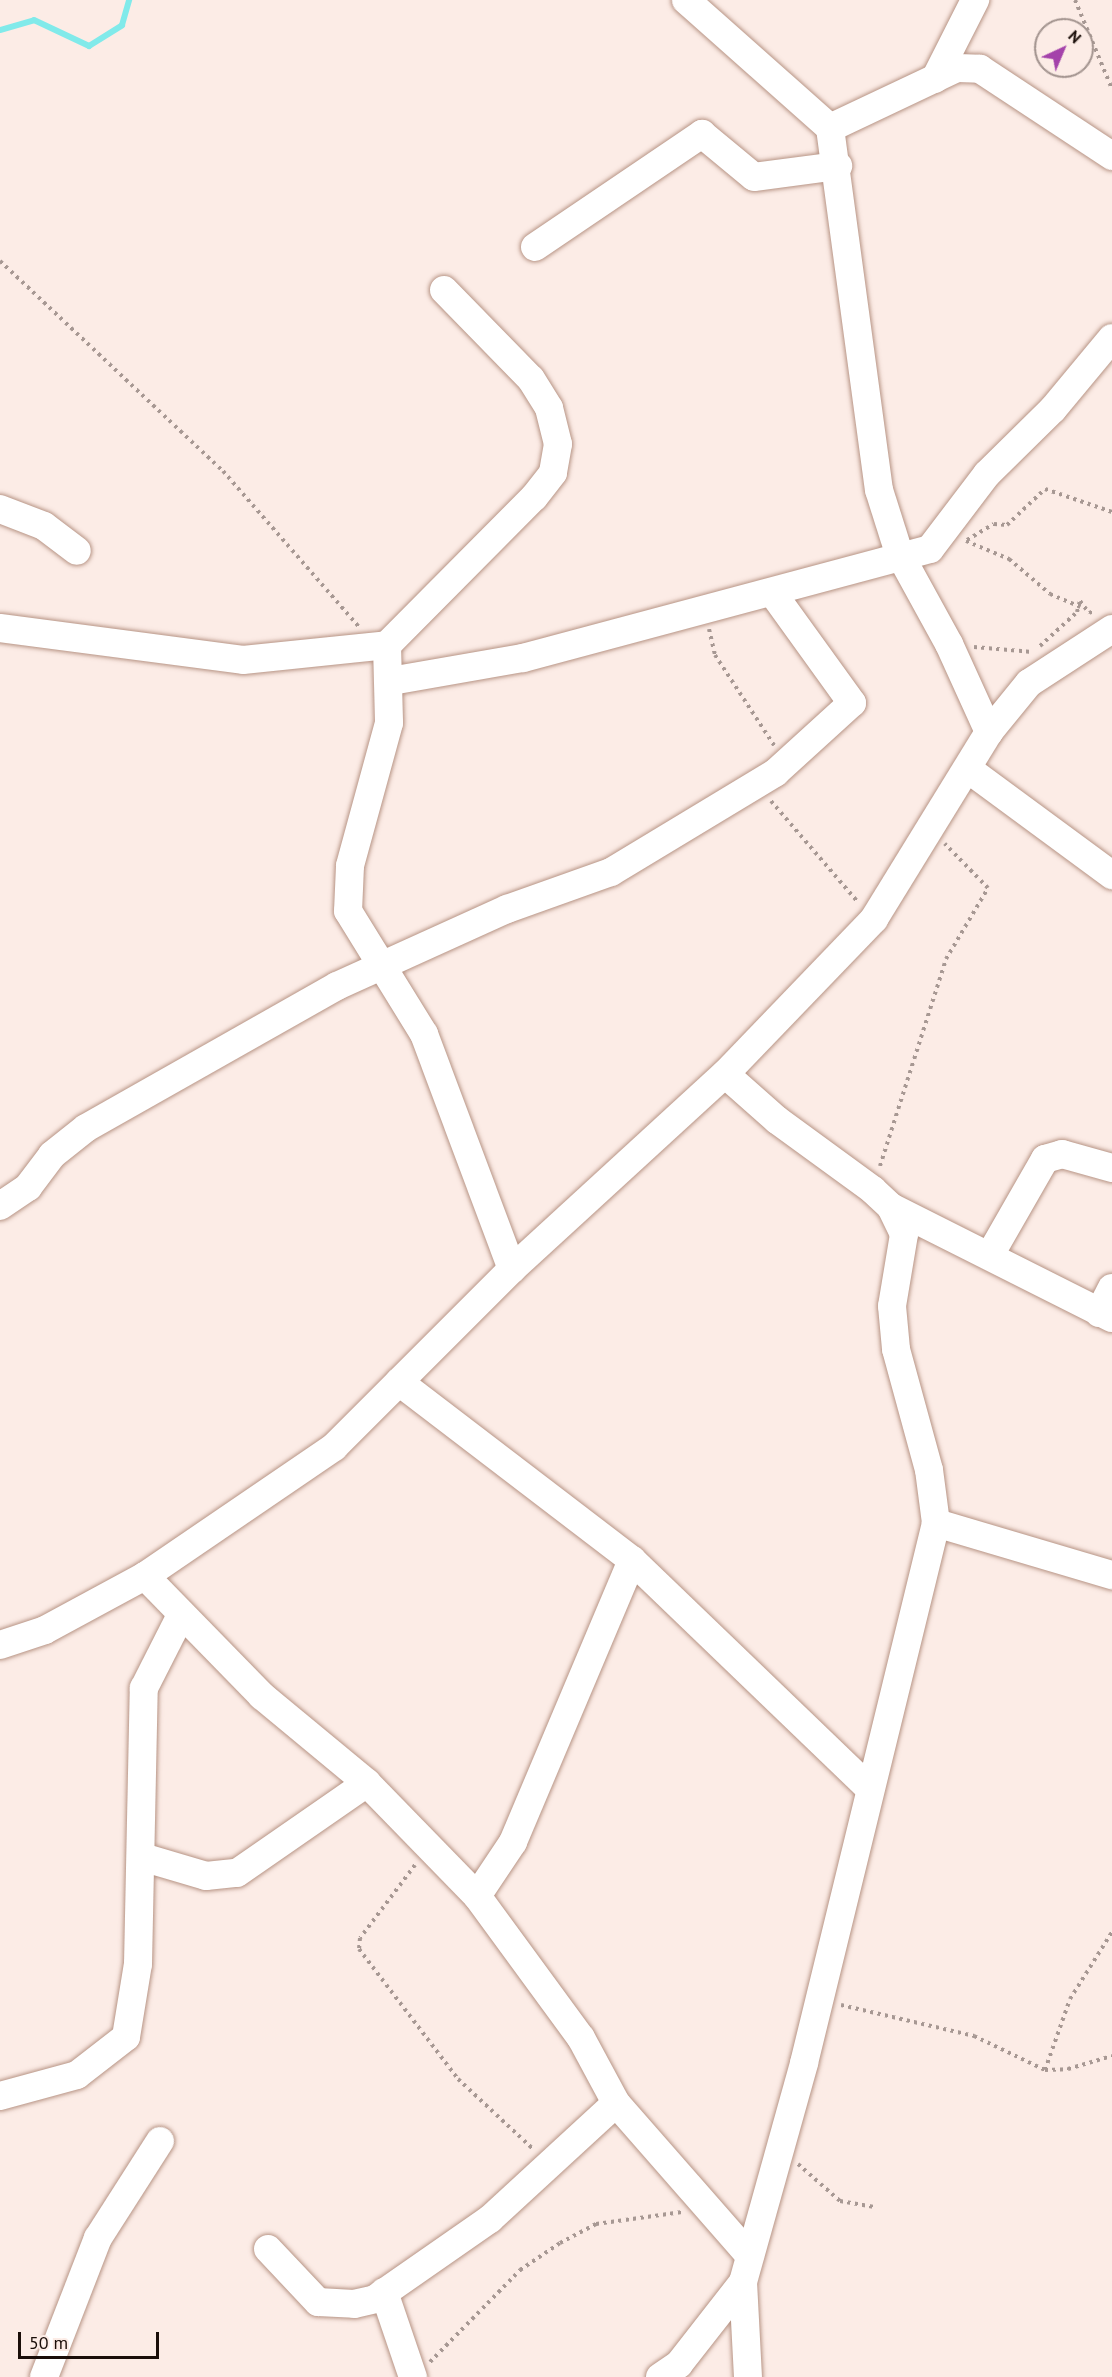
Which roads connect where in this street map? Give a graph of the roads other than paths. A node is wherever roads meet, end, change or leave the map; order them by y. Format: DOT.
graph roads {
  1 [pos="686,0"];
  2 [pos="975,0"];
  3 [pos="934,79"];
  4 [pos="830,129"];
  5 [pos="1112,156"];
  6 [pos="838,166"];
  7 [pos="535,247"];
  8 [pos="444,290"];
  9 [pos="1112,338"];
  10 [pos="0,509"];
  11 [pos="77,551"];
  12 [pos="899,553"];
  13 [pos="774,595"];
  14 [pos="1108,618"];
  15 [pos="0,628"];
  16 [pos="382,648"];
  17 [pos="391,681"];
  18 [pos="978,752"];
  19 [pos="1112,850"];
  20 [pos="1112,874"];
  21 [pos="384,965"];
  22 [pos="725,1074"];
  23 [pos="1112,1168"];
  24 [pos="882,1199"];
  25 [pos="0,1206"];
  26 [pos="990,1255"];
  27 [pos="512,1269"];
  28 [pos="1108,1306"];
  29 [pos="399,1382"];
  30 [pos="936,1523"];
  31 [pos="632,1560"];
  32 [pos="1112,1575"];
  33 [pos="145,1576"];
  34 [pos="181,1615"];
  35 [pos="0,1645"];
  36 [pos="367,1783"];
  37 [pos="868,1787"];
  38 [pos="142,1857"];
  39 [pos="477,1896"];
  40 [pos="0,2096"];
  41 [pos="616,2103"];
  42 [pos="160,2141"];
  43 [pos="268,2249"];
  44 [pos="746,2269"];
  45 [pos="384,2292"];
  46 [pos="418,2373"];
  47 [pos="677,2373"];
  48 [pos="44,2377"];
  49 [pos="748,2377"];
  1 -- 4 [label="street"];
  2 -- 3 [label="street"];
  3 -- 4 [label="street"];
  3 -- 5 [label="street"];
  4 -- 6 [label="street"];
  6 -- 7 [label="street"];
  6 -- 12 [label="street"];
  8 -- 16 [label="street"];
  9 -- 12 [label="street"];
  10 -- 11 [label="street"];
  12 -- 13 [label="street"];
  12 -- 18 [label="street"];
  13 -- 17 [label="street"];
  13 -- 21 [label="street"];
  14 -- 18 [label="street"];
  15 -- 16 [label="street"];
  16 -- 17 [label="street"];
  17 -- 21 [label="street"];
  18 -- 19 [label="street"];
  18 -- 20 [label="street"];
  18 -- 22 [label="street"];
  21 -- 25 [label="street"];
  21 -- 27 [label="street"];
  22 -- 24 [label="street"];
  22 -- 27 [label="street"];
  23 -- 26 [label="street"];
  24 -- 26 [label="street"];
  24 -- 30 [label="street"];
  26 -- 28 [label="street"];
  27 -- 29 [label="street"];
  29 -- 31 [label="street"];
  29 -- 33 [label="street"];
  30 -- 32 [label="street"];
  30 -- 37 [label="street"];
  31 -- 37 [label="street"];
  31 -- 39 [label="street"];
  33 -- 34 [label="street"];
  33 -- 35 [label="street"];
  34 -- 36 [label="street"];
  34 -- 38 [label="street"];
  36 -- 38 [label="street"];
  36 -- 39 [label="street"];
  37 -- 44 [label="street"];
  38 -- 40 [label="street"];
  39 -- 41 [label="street"];
  41 -- 44 [label="street"];
  41 -- 45 [label="street"];
  42 -- 48 [label="street"];
  43 -- 45 [label="street"];
  44 -- 47 [label="street"];
  44 -- 49 [label="street"];
  45 -- 46 [label="street"];
}
